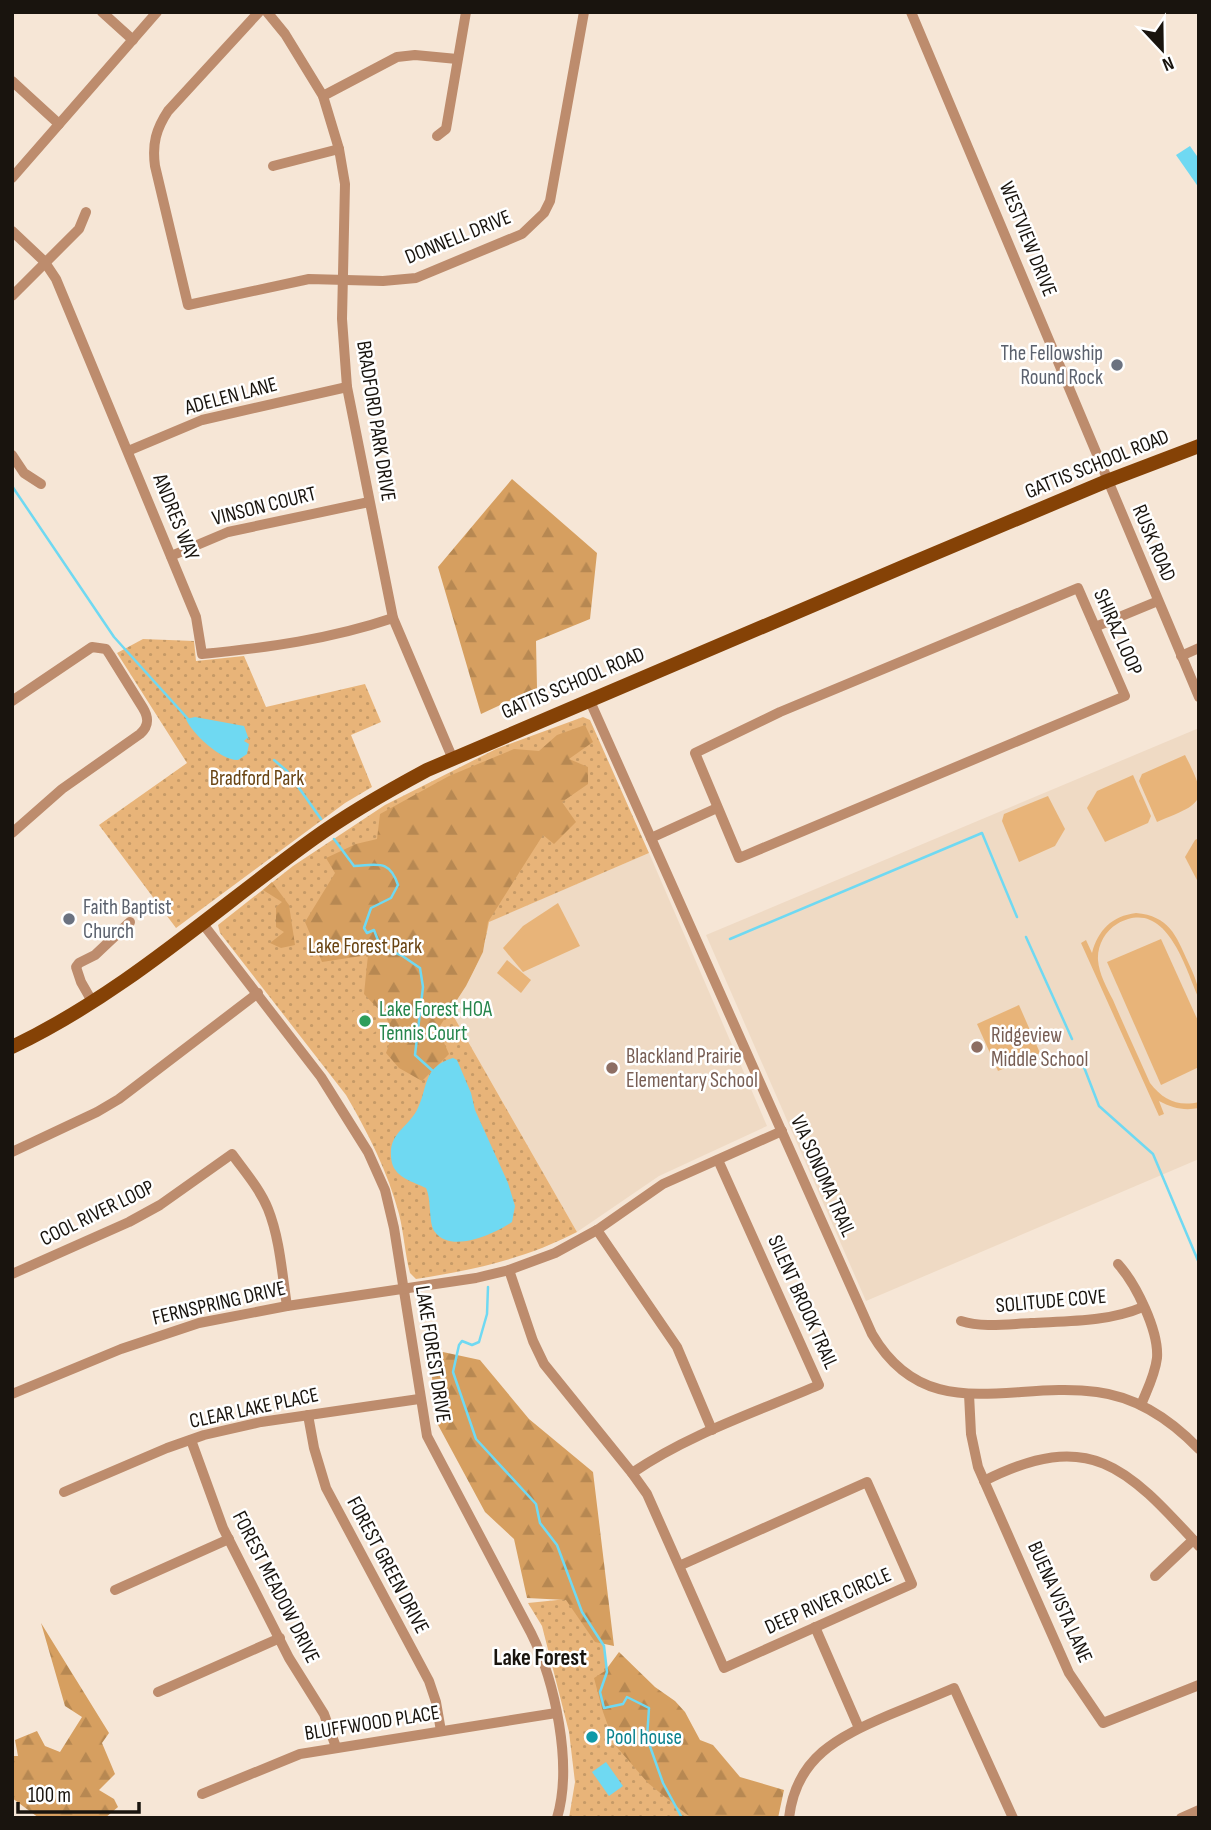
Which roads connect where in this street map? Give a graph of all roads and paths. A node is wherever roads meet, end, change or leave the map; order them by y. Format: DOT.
graph roads {
  1 [pos="102,12"];
  2 [pos="157,12"];
  3 [pos="259,12"];
  4 [pos="267,12"];
  5 [pos="466,12"];
  6 [pos="584,12"];
  7 [pos="911,12"];
  8 [pos="133,40"];
  9 [pos="457,60"];
  10 [pos="12,81"];
  11 [pos="323,96"];
  12 [pos="59,124"];
  13 [pos="437,136"];
  14 [pos="339,149"];
  15 [pos="273,166"];
  16 [pos="12,178"];
  17 [pos="86,212"];
  18 [pos="12,230"];
  19 [pos="44,261"];
  20 [pos="343,280"];
  21 [pos="12,296"];
  22 [pos="347,387"];
  23 [pos="1199,446"];
  24 [pos="128,451"];
  25 [pos="12,455"];
  26 [pos="1107,481"];
  27 [pos="41,484"];
  28 [pos="369,502"];
  29 [pos="171,555"];
  30 [pos="1158,601"];
  31 [pos="393,618"];
  32 [pos="1095,628"];
  33 [pos="1199,648"];
  34 [pos="1181,656"];
  35 [pos="1199,697"];
  36 [pos="589,699"];
  37 [pos="12,701"];
  38 [pos="452,757"];
  39 [pos="717,808"];
  40 [pos="12,833"];
  41 [pos="651,838"];
  42 [pos="130,922"];
  43 [pos="203,924"];
  44 [pos="258,993"];
  45 [pos="93,1003"];
  46 [pos="12,1047"];
  47 [pos="782,1131"];
  48 [pos="12,1152"];
  49 [pos="718,1160"];
  50 [pos="597,1230"];
  51 [pos="1118,1264"];
  52 [pos="509,1270"];
  53 [pos="12,1274"];
  54 [pos="403,1289"];
  55 [pos="287,1306"];
  56 [pos="1143,1307"];
  57 [pos="961,1321"];
  58 [pos="12,1394"];
  59 [pos="969,1394"];
  60 [pos="419,1399"];
  61 [pos="1141,1405"];
  62 [pos="308,1415"];
  63 [pos="712,1430"];
  64 [pos="191,1440"];
  65 [pos="1199,1448"];
  66 [pos="632,1473"];
  67 [pos="984,1481"];
  68 [pos="64,1492"];
  69 [pos="229,1539"];
  70 [pos="1196,1543"];
  71 [pos="678,1566"];
  72 [pos="1155,1576"];
  73 [pos="115,1590"];
  74 [pos="815,1628"];
  75 [pos="280,1638"];
  76 [pos="1199,1685"];
  77 [pos="158,1692"];
  78 [pos="556,1713"];
  79 [pos="859,1728"];
  80 [pos="441,1731"];
  81 [pos="336,1747"];
  82 [pos="202,1794"];
  83 [pos="1199,1811"];
  84 [pos="557,1818"];
  85 [pos="789,1818"];
  86 [pos="1013,1818"];
  87 [pos="1181,1818"];
  1 -- 8 [label="street"];
  2 -- 8 [label="street"];
  3 -- 20 [label="street, DONNELL DRIVE"];
  4 -- 11 [label="street, BRADFORD PARK DRIVE"];
  5 -- 9 [label="street"];
  6 -- 20 [label="street, DONNELL DRIVE"];
  7 -- 26 [label="street, WESTVIEW DRIVE"];
  8 -- 12 [label="street"];
  9 -- 11 [label="street"];
  9 -- 13 [label="street"];
  10 -- 12 [label="street"];
  11 -- 14 [label="street, BRADFORD PARK DRIVE"];
  12 -- 16 [label="street"];
  14 -- 15 [label="street"];
  14 -- 20 [label="street, BRADFORD PARK DRIVE"];
  17 -- 19 [label="street"];
  18 -- 19 [label="street, ANDRES WAY"];
  19 -- 21 [label="street"];
  19 -- 24 [label="street, ANDRES WAY"];
  20 -- 22 [label="street, BRADFORD PARK DRIVE"];
  22 -- 24 [label="street, ADELEN LANE"];
  22 -- 28 [label="street, BRADFORD PARK DRIVE"];
  23 -- 26 [label="main road, GATTIS SCHOOL ROAD"];
  24 -- 29 [label="street, ANDRES WAY"];
  25 -- 27 [label="street"];
  26 -- 30 [label="street, RUSK ROAD"];
  26 -- 36 [label="main road, GATTIS SCHOOL ROAD"];
  28 -- 29 [label="street, VINSON COURT"];
  28 -- 31 [label="street, BRADFORD PARK DRIVE"];
  29 -- 31 [label="street, ANDRES WAY"];
  30 -- 32 [label="street"];
  30 -- 34 [label="street, RUSK ROAD"];
  31 -- 38 [label="street, BRADFORD PARK DRIVE"];
  32 -- 39 [label="street, SHIRAZ LOOP"];
  32 -- 39 [label="street, SHIRAZ LOOP"];
  33 -- 34 [label="street"];
  34 -- 35 [label="street, RUSK ROAD"];
  36 -- 38 [label="main road, GATTIS SCHOOL ROAD"];
  36 -- 41 [label="street, VIA SONOMA TRAIL"];
  37 -- 40 [label="street"];
  38 -- 43 [label="main road, GATTIS SCHOOL ROAD"];
  39 -- 41 [label="street"];
  41 -- 47 [label="street, VIA SONOMA TRAIL"];
  42 -- 45 [label="street"];
  43 -- 44 [label="street, LAKE FOREST DRIVE"];
  43 -- 45 [label="main road, GATTIS SCHOOL ROAD"];
  44 -- 48 [label="street"];
  44 -- 54 [label="street, LAKE FOREST DRIVE"];
  45 -- 46 [label="main road, GATTIS SCHOOL ROAD"];
  47 -- 49 [label="street, FERNSPRING DRIVE"];
  47 -- 59 [label="street, VIA SONOMA TRAIL"];
  49 -- 50 [label="street, FERNSPRING DRIVE"];
  49 -- 63 [label="street, SILENT BROOK TRAIL"];
  50 -- 52 [label="street, FERNSPRING DRIVE"];
  50 -- 63 [label="street"];
  51 -- 56 [label="street"];
  52 -- 54 [label="street, FERNSPRING DRIVE"];
  52 -- 66 [label="street, DEEP RIVER CIRCLE"];
  53 -- 55 [label="street, COOL RIVER LOOP"];
  54 -- 55 [label="street, FERNSPRING DRIVE"];
  54 -- 60 [label="street, LAKE FOREST DRIVE"];
  55 -- 58 [label="street, FERNSPRING DRIVE"];
  56 -- 57 [label="street, SOLITUDE COVE"];
  56 -- 61 [label="street"];
  59 -- 61 [label="street, VIA SONOMA TRAIL"];
  59 -- 67 [label="street, BUENA VISTA LANE"];
  60 -- 62 [label="street, CLEAR LAKE PLACE"];
  60 -- 78 [label="street, LAKE FOREST DRIVE"];
  61 -- 65 [label="street, VIA SONOMA TRAIL"];
  62 -- 64 [label="street, CLEAR LAKE PLACE"];
  62 -- 80 [label="street, FOREST GREEN DRIVE"];
  63 -- 66 [label="street, SILENT BROOK TRAIL"];
  64 -- 68 [label="street, CLEAR LAKE PLACE"];
  64 -- 69 [label="street, FOREST MEADOW DRIVE"];
  66 -- 71 [label="street, DEEP RIVER CIRCLE"];
  67 -- 70 [label="street"];
  67 -- 76 [label="street, BUENA VISTA LANE"];
  69 -- 73 [label="street"];
  69 -- 75 [label="street, FOREST MEADOW DRIVE"];
  70 -- 72 [label="street"];
  71 -- 74 [label="street, DEEP RIVER CIRCLE"];
  71 -- 74 [label="street, DEEP RIVER CIRCLE"];
  74 -- 79 [label="street"];
  75 -- 77 [label="street"];
  75 -- 81 [label="street, FOREST MEADOW DRIVE"];
  78 -- 80 [label="street, BLUFFWOOD PLACE"];
  78 -- 84 [label="street, LAKE FOREST DRIVE"];
  79 -- 85 [label="street"];
  79 -- 86 [label="street"];
  80 -- 81 [label="street, BLUFFWOOD PLACE"];
  81 -- 82 [label="street, BLUFFWOOD PLACE"];
  83 -- 87 [label="street"];
}
